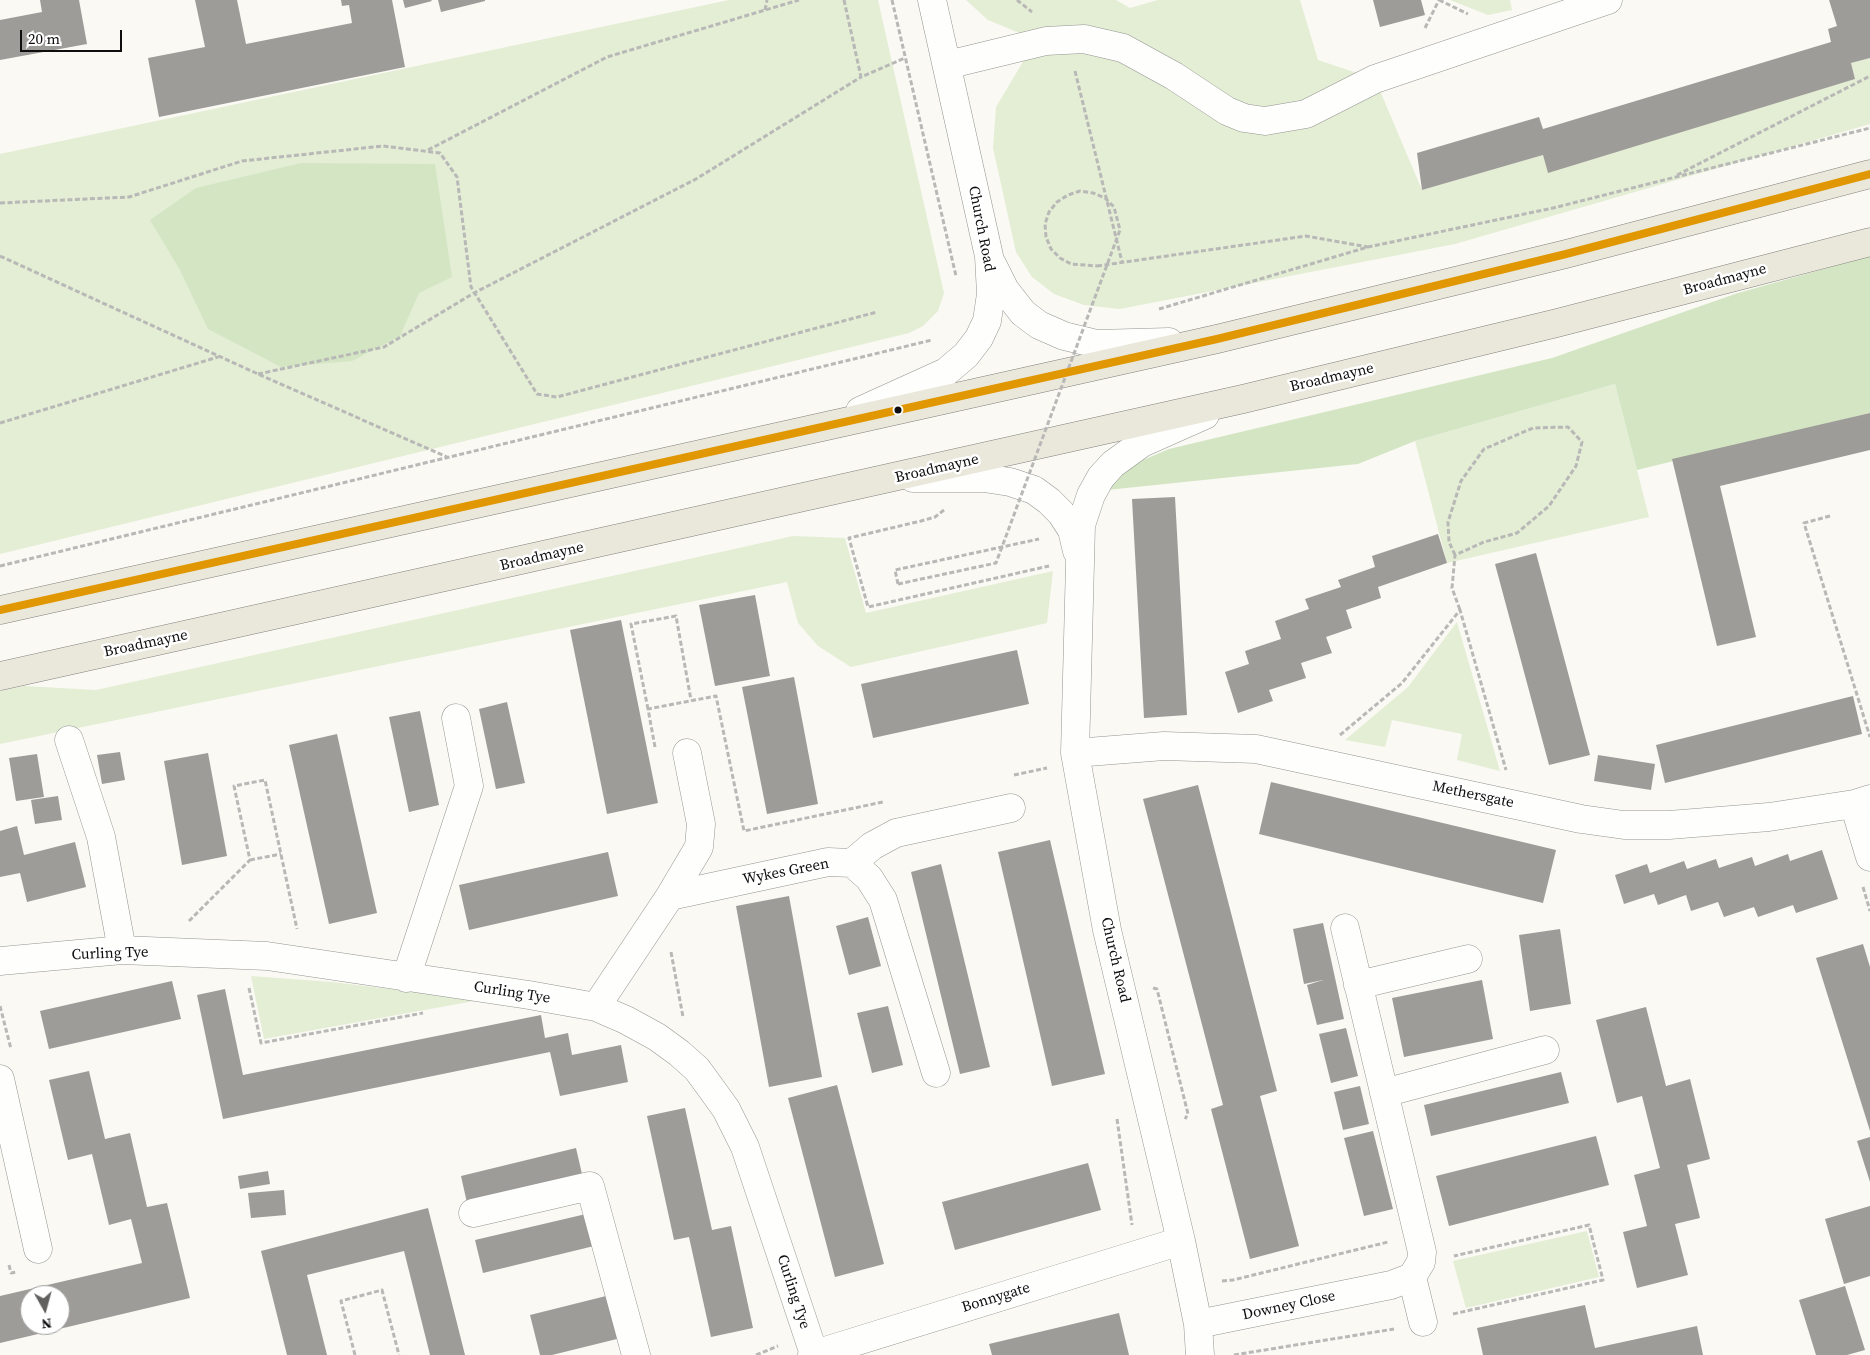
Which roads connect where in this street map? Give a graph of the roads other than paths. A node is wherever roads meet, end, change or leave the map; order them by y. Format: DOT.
graph roads {
  1 [pos="932,0"];
  2 [pos="1608,0"];
  3 [pos="947,65"];
  4 [pos="1870,174"];
  5 [pos="1870,242"];
  6 [pos="989,256"];
  7 [pos="1217,339"];
  8 [pos="1243,399"];
  9 [pos="822,427"];
  10 [pos="894,478"];
  11 [pos="1068,562"];
  12 [pos="0,610"];
  13 [pos="0,676"];
  14 [pos="456,718"];
  15 [pos="69,740"];
  16 [pos="687,753"];
  17 [pos="1075,753"];
  18 [pos="1862,802"];
  19 [pos="1011,808"];
  20 [pos="1870,857"];
  21 [pos="852,862"];
  22 [pos="670,896"];
  23 [pos="1345,928"];
  24 [pos="122,950"];
  25 [pos="1468,959"];
  26 [pos="0,961"];
  27 [pos="406,978"];
  28 [pos="1358,985"];
  29 [pos="596,1007"];
  30 [pos="1545,1050"];
  31 [pos="936,1073"];
  32 [pos="0,1079"];
  33 [pos="1384,1093"];
  34 [pos="473,1213"];
  35 [pos="1181,1241"];
  36 [pos="38,1249"];
  37 [pos="1412,1277"];
  38 [pos="1423,1322"];
  39 [pos="1198,1324"];
  40 [pos="636,1355"];
  41 [pos="813,1355"];
  42 [pos="1200,1355"];
  1 -- 3 [label="street, Church Road"];
  2 -- 3 [label="street"];
  3 -- 6 [label="street, Church Road"];
  4 -- 7 [label="main road"];
  5 -- 8 [label="main road, Broadmayne"];
  6 -- 7 [label="street"];
  6 -- 9 [label="street, Church Road"];
  7 -- 9 [label="main road"];
  8 -- 10 [label="main road, Broadmayne"];
  8 -- 11 [label="street, Church Road"];
  9 -- 12 [label="main road"];
  10 -- 11 [label="street, Church Road"];
  10 -- 13 [label="main road, Broadmayne"];
  11 -- 17 [label="street, Church Road"];
  14 -- 27 [label="street"];
  15 -- 24 [label="street"];
  16 -- 22 [label="street"];
  17 -- 18 [label="street, Methersgate"];
  17 -- 35 [label="street, Church Road"];
  18 -- 20 [label="street"];
  19 -- 21 [label="street"];
  21 -- 22 [label="street, Wykes Green"];
  21 -- 31 [label="street"];
  22 -- 29 [label="street"];
  23 -- 28 [label="street"];
  24 -- 26 [label="street, Curling Tye"];
  24 -- 27 [label="street, Curling Tye"];
  25 -- 28 [label="street"];
  27 -- 29 [label="street, Curling Tye"];
  28 -- 33 [label="street"];
  29 -- 41 [label="street, Curling Tye"];
  30 -- 33 [label="street"];
  32 -- 36 [label="street"];
  33 -- 37 [label="street"];
  34 -- 40 [label="street"];
  35 -- 39 [label="street, Church Road"];
  35 -- 41 [label="street, Bonnygate"];
  37 -- 38 [label="street"];
  37 -- 39 [label="street, Downey Close"];
  39 -- 42 [label="street, Church Road"];
}
